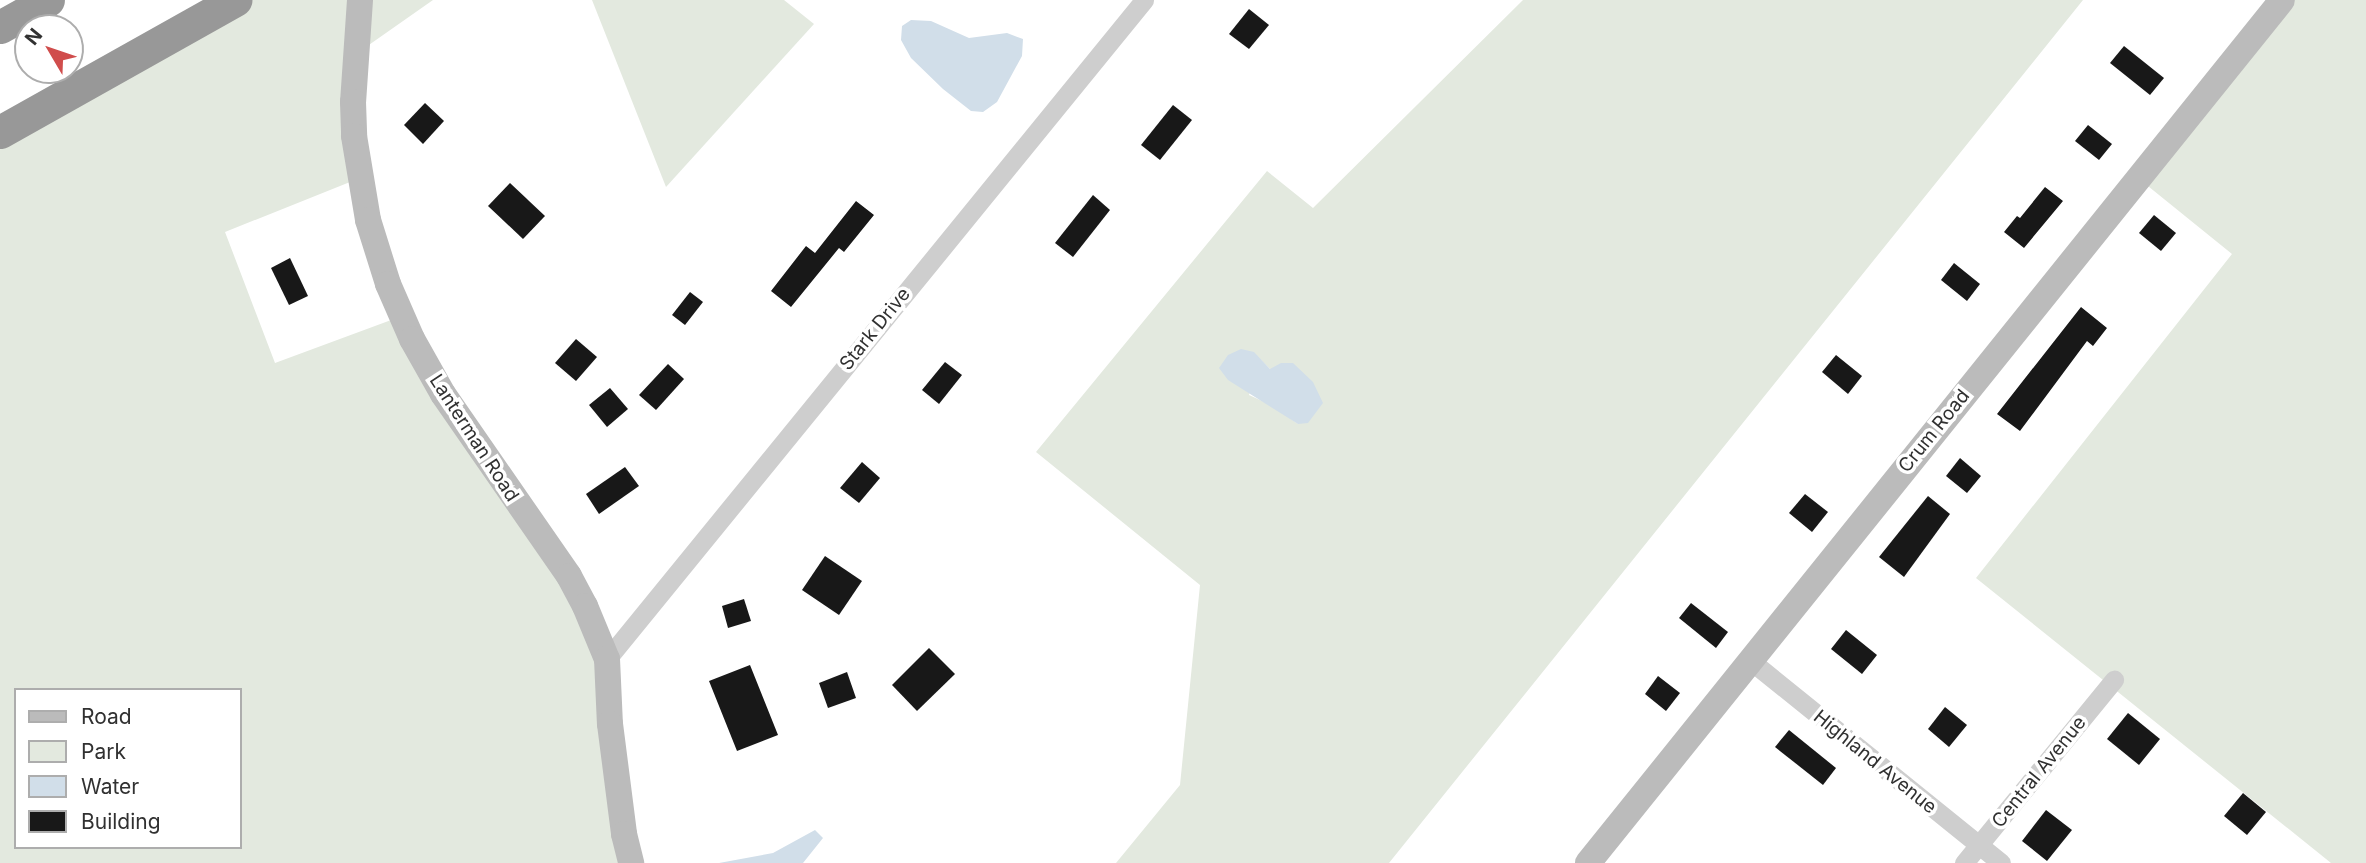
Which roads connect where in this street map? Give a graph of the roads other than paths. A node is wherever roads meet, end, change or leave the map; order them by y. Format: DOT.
graph roads {
  1 [pos="48,0"];
  2 [pos="235,0"];
  3 [pos="360,0"];
  4 [pos="1144,0"];
  5 [pos="2282,0"];
  6 [pos="0,27"];
  7 [pos="0,132"];
  8 [pos="607,659"];
  9 [pos="1751,661"];
  10 [pos="2114,680"];
  11 [pos="1979,846"];
  12 [pos="631,863"];
  13 [pos="1588,863"];
  14 [pos="1965,863"];
  15 [pos="2001,863"];
  1 -- 6 [label="highway"];
  2 -- 7 [label="highway"];
  3 -- 8 [label="street, Lanterman Road"];
  4 -- 8 [label="street, Stark Drive"];
  5 -- 9 [label="street, Crum Road"];
  8 -- 12 [label="street, Lanterman Road"];
  9 -- 11 [label="street, Highland Avenue"];
  9 -- 13 [label="street, Crum Road"];
  10 -- 11 [label="street, Central Avenue"];
  11 -- 14 [label="street, Central Avenue"];
  11 -- 15 [label="street, Highland Avenue"];
}
